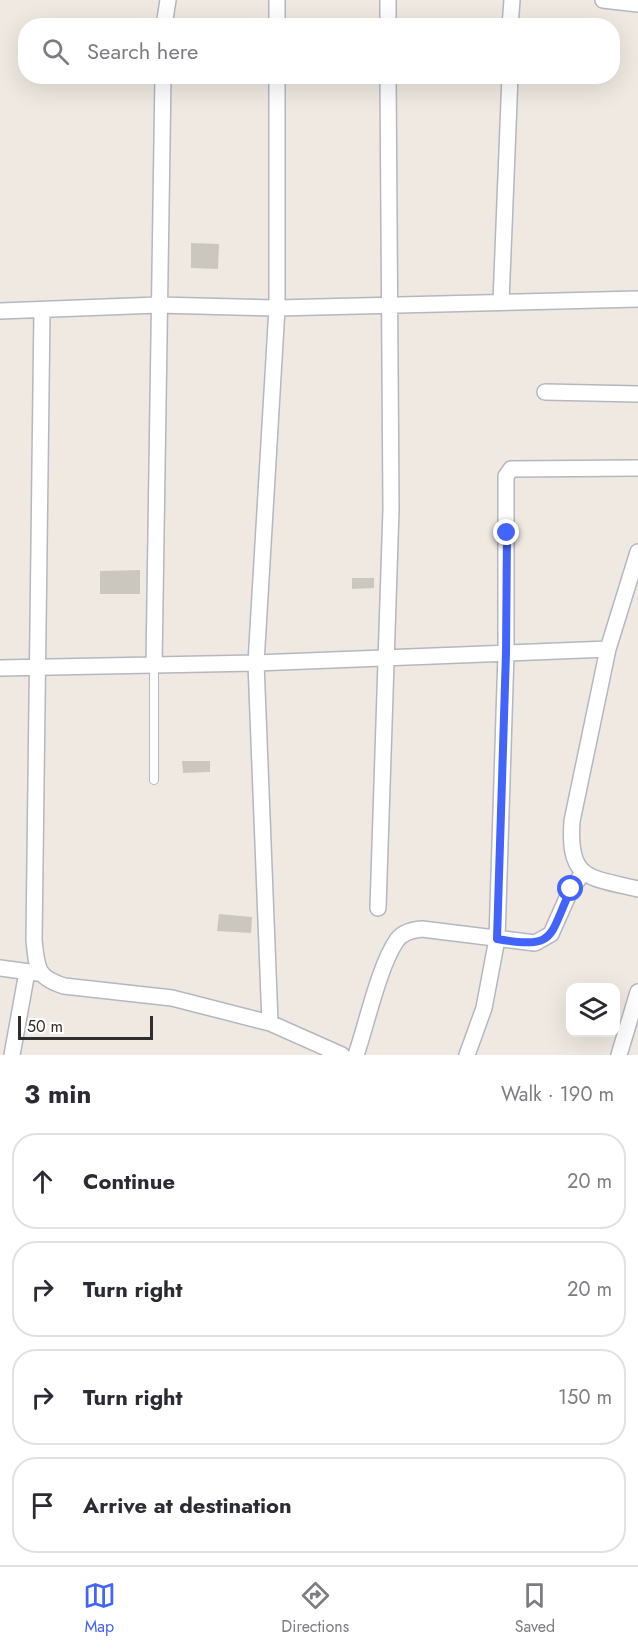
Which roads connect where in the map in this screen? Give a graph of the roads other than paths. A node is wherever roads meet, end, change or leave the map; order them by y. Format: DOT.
graph roads {
  1 [pos="168,0"];
  2 [pos="277,0"];
  3 [pos="388,0"];
  4 [pos="512,0"];
  5 [pos="603,0"];
  6 [pos="638,4"];
  7 [pos="165,18"];
  8 [pos="277,18"];
  9 [pos="388,18"];
  10 [pos="511,18"];
  11 [pos="163,84"];
  12 [pos="277,84"];
  13 [pos="388,84"];
  14 [pos="510,84"];
  15 [pos="638,299"];
  16 [pos="501,302"];
  17 [pos="158,305"];
  18 [pos="389,305"];
  19 [pos="277,308"];
  20 [pos="0,311"];
  21 [pos="42,311"];
  22 [pos="545,392"];
  23 [pos="638,394"];
  24 [pos="638,468"];
  25 [pos="638,552"];
  26 [pos="608,649"];
  27 [pos="506,653"];
  28 [pos="385,658"];
  29 [pos="256,663"];
  30 [pos="154,665"];
  31 [pos="39,667"];
  32 [pos="0,668"];
  33 [pos="154,780"];
  34 [pos="583,873"];
  35 [pos="638,889"];
  36 [pos="378,908"];
  37 [pos="497,939"];
  38 [pos="0,968"];
  39 [pos="33,973"];
  40 [pos="638,992"];
  41 [pos="270,1023"];
  42 [pos="12,1055"];
  43 [pos="342,1055"];
  44 [pos="356,1055"];
  45 [pos="467,1055"];
  46 [pos="620,1055"];
  1 -- 7 [label="street"];
  2 -- 8 [label="street"];
  3 -- 9 [label="street"];
  4 -- 10 [label="street"];
  5 -- 6 [label="street"];
  11 -- 17 [label="street"];
  12 -- 19 [label="street"];
  13 -- 18 [label="street"];
  14 -- 16 [label="street"];
  15 -- 16 [label="street"];
  16 -- 18 [label="street"];
  17 -- 19 [label="street"];
  17 -- 21 [label="street"];
  17 -- 30 [label="street"];
  18 -- 19 [label="street"];
  18 -- 28 [label="street"];
  19 -- 29 [label="street"];
  20 -- 21 [label="street"];
  21 -- 31 [label="street"];
  22 -- 23 [label="street"];
  24 -- 27 [label="street"];
  25 -- 26 [label="street"];
  26 -- 27 [label="street"];
  26 -- 34 [label="street"];
  27 -- 28 [label="street"];
  27 -- 37 [label="street"];
  28 -- 29 [label="street"];
  28 -- 36 [label="street"];
  29 -- 30 [label="street"];
  29 -- 41 [label="street"];
  30 -- 31 [label="street"];
  30 -- 33 [label="lane"];
  31 -- 32 [label="street"];
  31 -- 39 [label="street"];
  34 -- 35 [label="street"];
  34 -- 37 [label="street"];
  37 -- 44 [label="street"];
  37 -- 45 [label="street"];
  38 -- 39 [label="street"];
  39 -- 41 [label="street"];
  39 -- 42 [label="street"];
  40 -- 46 [label="street"];
  41 -- 43 [label="street"];
}
